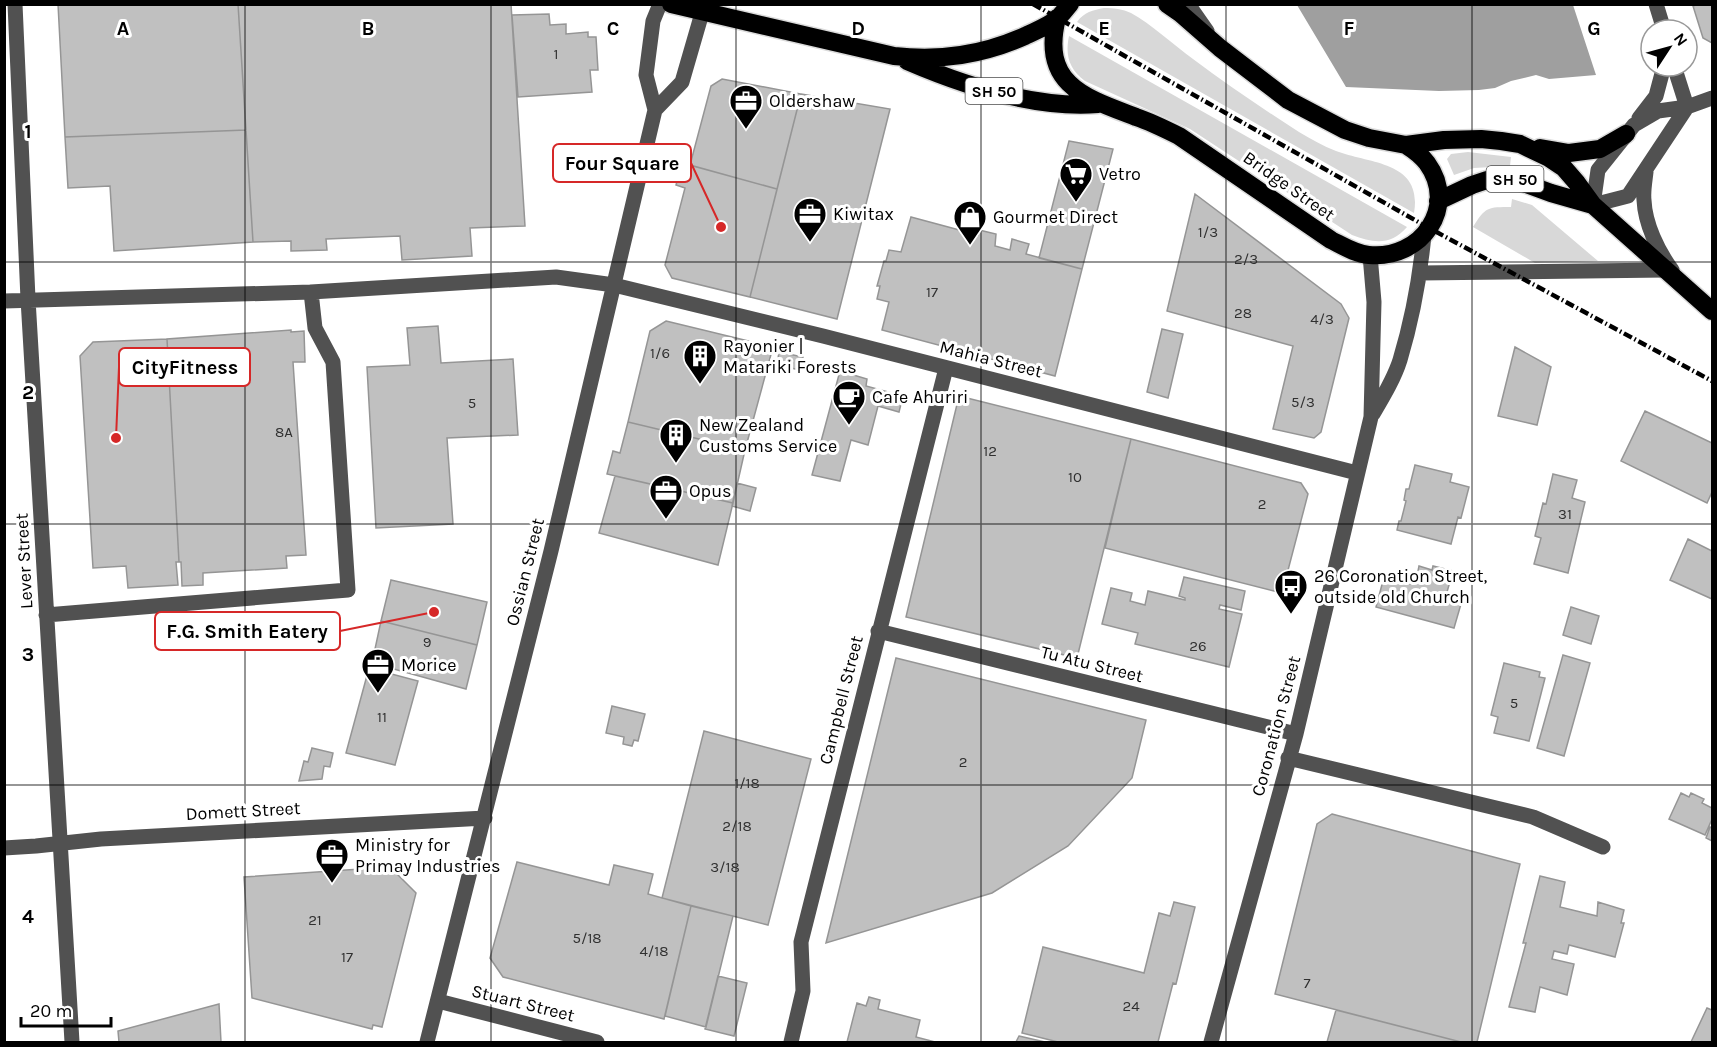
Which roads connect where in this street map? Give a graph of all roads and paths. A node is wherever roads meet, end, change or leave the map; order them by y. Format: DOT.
graph roads {
  1 [pos="15,4"];
  2 [pos="660,4"];
  3 [pos="671,4"];
  4 [pos="1070,4"];
  5 [pos="1167,4"];
  6 [pos="1188,4"];
  7 [pos="702,13"];
  8 [pos="1057,18"];
  9 [pos="10,45"];
  10 [pos="1220,48"];
  11 [pos="894,56"];
  12 [pos="1661,78"];
  13 [pos="1678,78"];
  14 [pos="1713,98"];
  15 [pos="1100,104"];
  16 [pos="1687,107"];
  17 [pos="655,110"];
  18 [pos="1630,130"];
  19 [pos="1520,144"];
  20 [pos="1406,145"];
  21 [pos="1646,169"];
  22 [pos="1438,201"];
  23 [pos="1593,205"];
  24 [pos="1424,235"];
  25 [pos="1370,255"];
  26 [pos="1666,270"];
  27 [pos="1420,273"];
  28 [pos="1682,284"];
  29 [pos="614,285"];
  30 [pos="311,292"];
  31 [pos="28,299"];
  32 [pos="4,301"];
  33 [pos="1713,311"];
  34 [pos="945,368"];
  35 [pos="1371,417"];
  36 [pos="1357,473"];
  37 [pos="46,615"];
  38 [pos="878,631"];
  39 [pos="1296,734"];
  40 [pos="1288,758"];
  41 [pos="485,818"];
  42 [pos="61,844"];
  43 [pos="1603,847"];
  44 [pos="4,848"];
  45 [pos="438,1002"];
  46 [pos="72,1042"];
  47 [pos="427,1042"];
  48 [pos="597,1042"];
  49 [pos="791,1042"];
  50 [pos="1211,1042"];
  1 -- 9 [label="street, Lever Street"];
  2 -- 17 [label="street, Ossian Street"];
  3 -- 7 [label="highway, Bridge Street / SH 50"];
  4 -- 8 [label="highway, Bridge Street / SH 50"];
  5 -- 10 [label="highway, SH 50"];
  6 -- 10 [label="street"];
  7 -- 11 [label="highway, Bridge Street / SH 50"];
  7 -- 17 [label="street"];
  8 -- 11 [label="highway, Bridge Street / SH 50"];
  8 -- 15 [label="highway, Bridge Street / SH 50"];
  9 -- 31 [label="street, Lever Street"];
  10 -- 20 [label="highway, SH 50"];
  11 -- 15 [label="highway, Bridge Street / SH 50"];
  12 -- 18 [label="street"];
  13 -- 16 [label="street"];
  14 -- 16 [label="street"];
  15 -- 25 [label="highway, Bridge Street / SH 50"];
  16 -- 18 [label="street"];
  16 -- 21 [label="street"];
  17 -- 29 [label="street, Ossian Street"];
  18 -- 19 [label="highway"];
  18 -- 23 [label="street"];
  19 -- 20 [label="highway, SH 50"];
  19 -- 23 [label="highway, SH 50"];
  20 -- 22 [label="highway, SH 50"];
  21 -- 23 [label="street"];
  21 -- 28 [label="street"];
  22 -- 23 [label="highway, SH 50"];
  22 -- 24 [label="highway"];
  23 -- 26 [label="highway, SH 50"];
  24 -- 25 [label="highway, Bridge Street / SH 50"];
  24 -- 27 [label="street, Coronation Street"];
  25 -- 35 [label="street, Coronation Street"];
  26 -- 27 [label="street"];
  26 -- 28 [label="highway, SH 50"];
  27 -- 35 [label="street, Coronation Street"];
  28 -- 33 [label="highway, SH 50"];
  29 -- 30 [label="street, Mahia Street"];
  29 -- 34 [label="street, Mahia Street"];
  29 -- 41 [label="street, Ossian Street"];
  30 -- 31 [label="street, Mahia Street"];
  30 -- 37 [label="street"];
  31 -- 32 [label="street, Mahia Street"];
  31 -- 37 [label="street, Lever Street"];
  34 -- 36 [label="street, Mahia Street"];
  34 -- 38 [label="street, Campbell Street"];
  35 -- 36 [label="street, Coronation Street"];
  36 -- 39 [label="street, Coronation Street"];
  37 -- 42 [label="street, Lever Street"];
  38 -- 39 [label="street, Tu Atu Street"];
  38 -- 49 [label="street, Campbell Street"];
  39 -- 40 [label="street, Coronation Street"];
  40 -- 43 [label="street"];
  40 -- 50 [label="street, Coronation Street"];
  41 -- 42 [label="street, Domett Street"];
  41 -- 45 [label="street, Ossian Street"];
  42 -- 44 [label="street, Domett Street"];
  42 -- 46 [label="street, Lever Street"];
  45 -- 47 [label="street, Ossian Street"];
  45 -- 48 [label="street, Stuart Street"];
}
